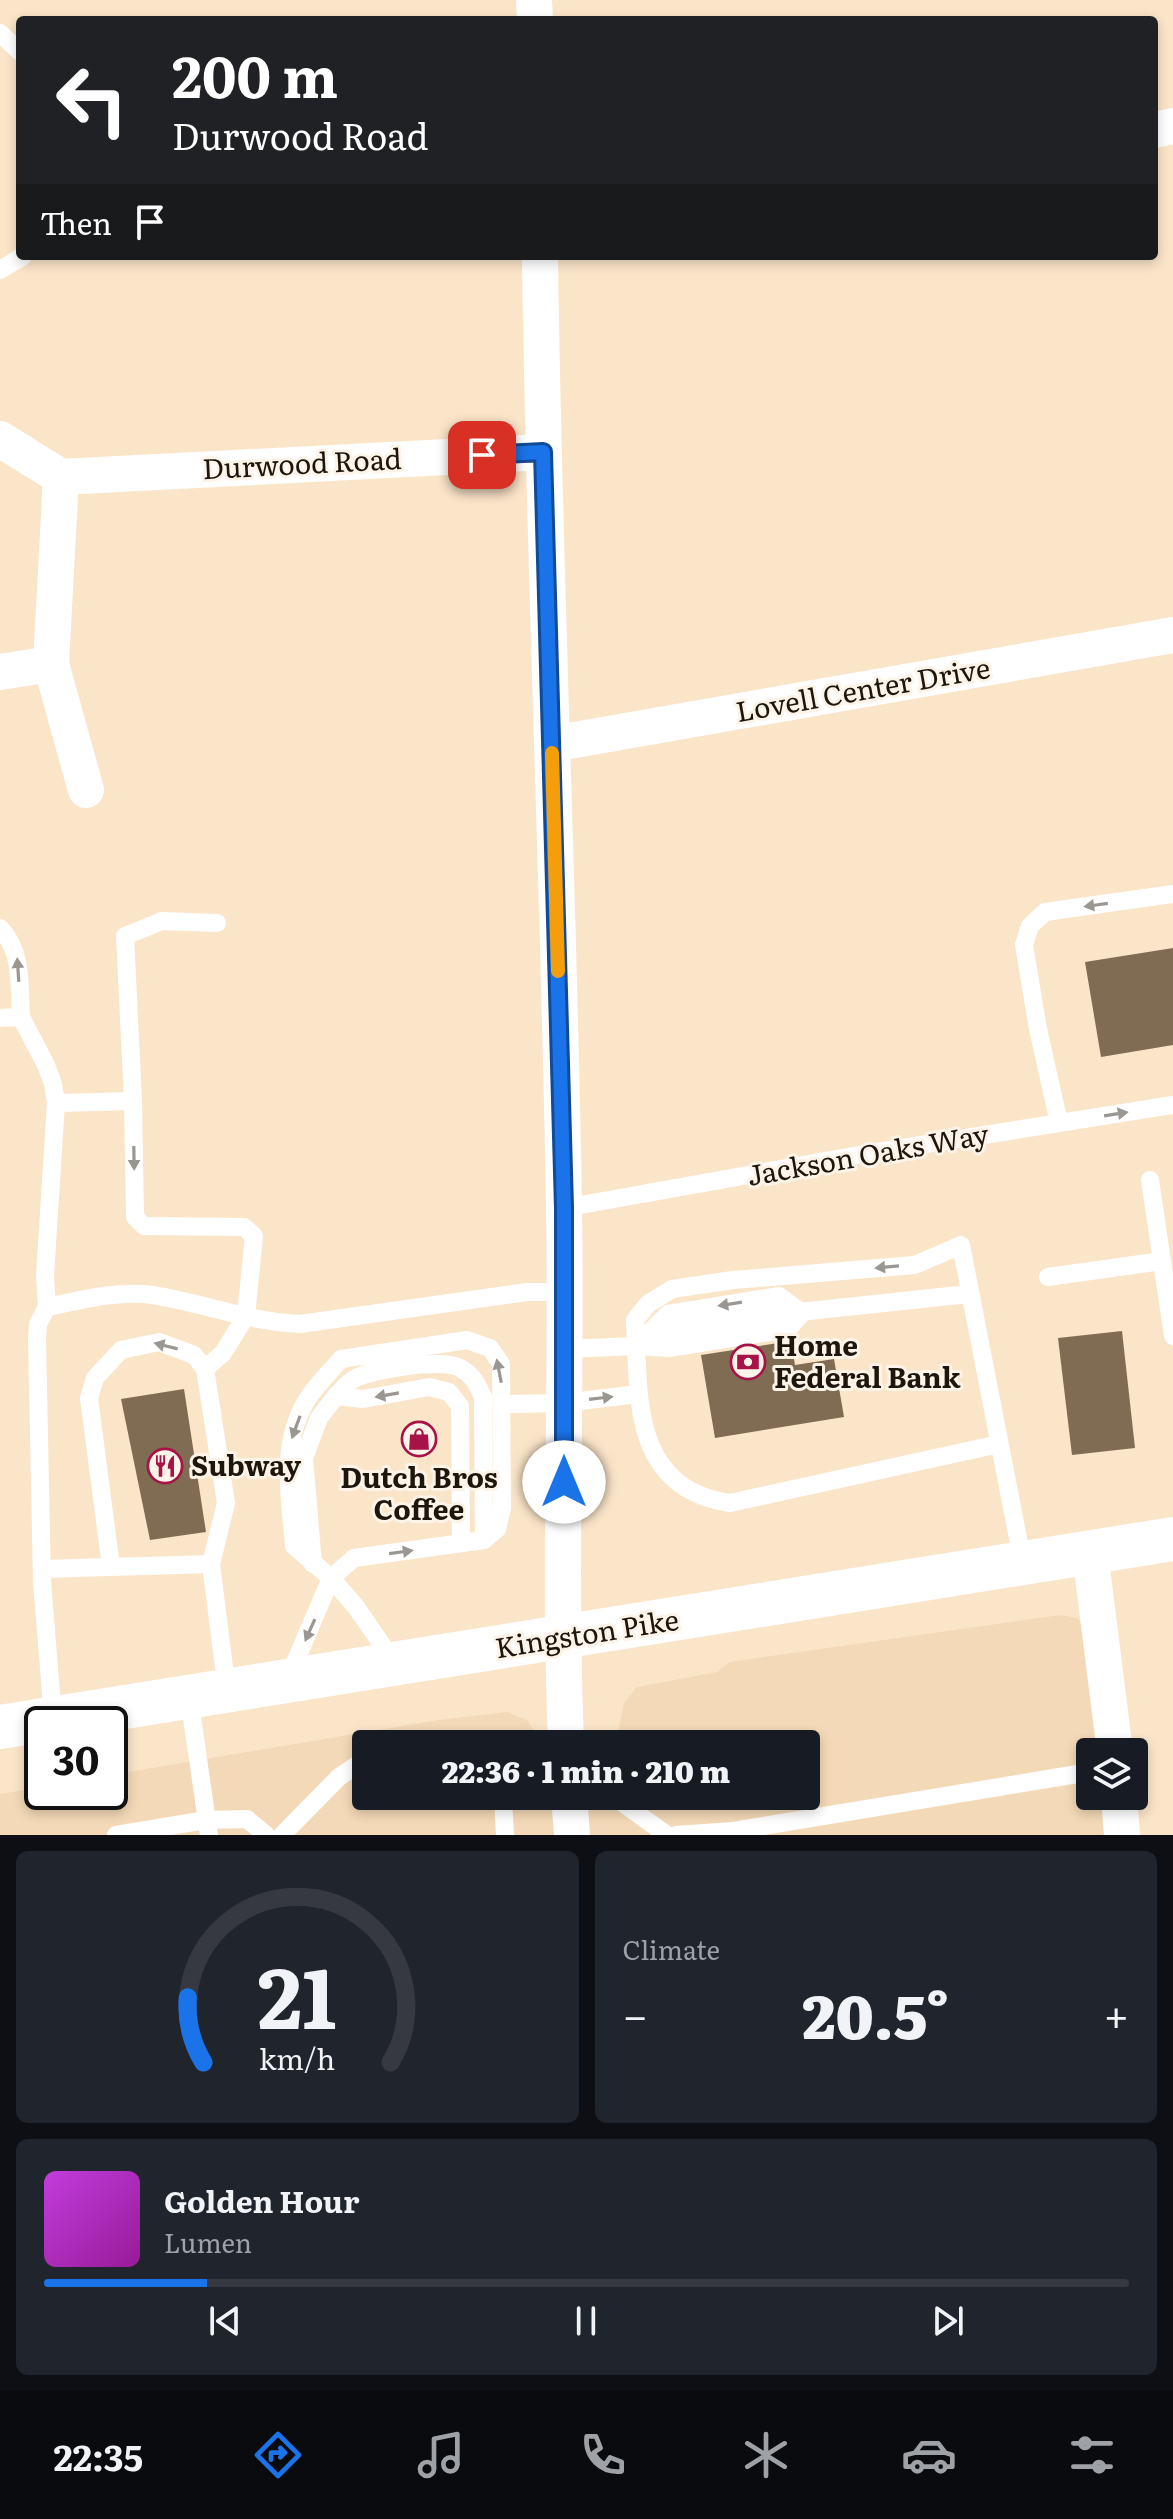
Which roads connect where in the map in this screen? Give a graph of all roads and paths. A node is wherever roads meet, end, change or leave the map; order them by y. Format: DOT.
graph roads {
  1 [pos="0,33"];
  2 [pos="16,48"];
  3 [pos="540,260"];
  4 [pos="0,439"];
  5 [pos="543,452"];
  6 [pos="61,477"];
  7 [pos="1173,635"];
  8 [pos="51,664"];
  9 [pos="0,672"];
  10 [pos="552,744"];
  11 [pos="86,790"];
  12 [pos="1173,894"];
  13 [pos="217,923"];
  14 [pos="0,928"];
  15 [pos="21,1017"];
  16 [pos="0,1018"];
  17 [pos="133,1101"];
  18 [pos="56,1103"];
  19 [pos="1173,1105"];
  20 [pos="1059,1123"];
  21 [pos="1150,1180"];
  22 [pos="564,1208"];
  23 [pos="1162,1261"];
  24 [pos="1048,1277"];
  25 [pos="564,1292"];
  26 [pos="969,1294"];
  27 [pos="47,1307"];
  28 [pos="802,1313"];
  29 [pos="246,1316"];
  30 [pos="1173,1336"];
  31 [pos="636,1346"];
  32 [pos="564,1349"];
  33 [pos="205,1369"];
  34 [pos="638,1394"];
  35 [pos="336,1396"];
  36 [pos="564,1403"];
  37 [pos="502,1404"];
  38 [pos="999,1444"];
  39 [pos="1173,1539"];
  40 [pos="484,1540"];
  41 [pos="461,1543"];
  42 [pos="1090,1553"];
  43 [pos="211,1564"];
  44 [pos="313,1564"];
  45 [pos="1023,1564"];
  46 [pos="111,1567"];
  47 [pos="42,1569"];
  48 [pos="331,1578"];
  49 [pos="562,1638"];
  50 [pos="396,1665"];
  51 [pos="286,1682"];
  52 [pos="208,1694"];
  53 [pos="52,1706"];
  54 [pos="128,1706"];
  55 [pos="24,1723"];
  56 [pos="0,1727"];
  57 [pos="565,1730"];
  58 [pos="1113,1738"];
  59 [pos="352,1768"];
  60 [pos="1076,1774"];
  61 [pos="504,1810"];
  62 [pos="570,1810"];
  63 [pos="632,1810"];
  64 [pos="1120,1810"];
  65 [pos="208,1827"];
  66 [pos="116,1835"];
  67 [pos="266,1835"];
  68 [pos="282,1835"];
  69 [pos="505,1835"];
  70 [pos="572,1835"];
  71 [pos="667,1835"];
  72 [pos="676,1835"];
  73 [pos="1122,1835"];
  1 -- 2 [label="lane"];
  3 -- 5 [label="street"];
  4 -- 6 [label="street"];
  5 -- 6 [label="street, Durwood Road"];
  5 -- 10 [label="street"];
  6 -- 8 [label="street"];
  7 -- 10 [label="street, Lovell Center Drive"];
  8 -- 9 [label="street"];
  8 -- 11 [label="street"];
  10 -- 22 [label="street"];
  12 -- 20 [label="lane, one-way"];
  13 -- 17 [label="lane"];
  15 -- 14 [label="lane, one-way"];
  15 -- 16 [label="lane"];
  15 -- 18 [label="lane"];
  17 -- 18 [label="lane"];
  17 -- 29 [label="lane, one-way"];
  18 -- 27 [label="lane"];
  20 -- 19 [label="lane, Jackson Oaks Way, one-way"];
  20 -- 22 [label="lane, Jackson Oaks Way"];
  21 -- 23 [label="lane"];
  22 -- 25 [label="street"];
  23 -- 24 [label="lane"];
  23 -- 30 [label="lane"];
  25 -- 29 [label="lane"];
  25 -- 32 [label="street"];
  26 -- 28 [label="lane"];
  26 -- 31 [label="lane, one-way"];
  26 -- 38 [label="lane"];
  27 -- 29 [label="lane"];
  27 -- 47 [label="lane"];
  28 -- 31 [label="lane"];
  28 -- 31 [label="lane, one-way"];
  29 -- 33 [label="lane"];
  31 -- 32 [label="lane"];
  31 -- 34 [label="lane"];
  32 -- 36 [label="street"];
  33 -- 43 [label="lane"];
  33 -- 46 [label="lane, one-way"];
  36 -- 34 [label="lane, one-way"];
  34 -- 38 [label="lane"];
  35 -- 40 [label="lane"];
  41 -- 35 [label="lane, one-way"];
  35 -- 44 [label="lane"];
  36 -- 37 [label="lane"];
  36 -- 49 [label="street"];
  37 -- 40 [label="lane"];
  37 -- 44 [label="lane, one-way"];
  38 -- 45 [label="lane"];
  39 -- 42 [label="main road, Kingston Pike"];
  40 -- 41 [label="lane"];
  48 -- 41 [label="lane, one-way"];
  42 -- 45 [label="main road, Kingston Pike"];
  42 -- 58 [label="street"];
  43 -- 46 [label="lane"];
  43 -- 52 [label="lane"];
  44 -- 48 [label="lane"];
  45 -- 49 [label="main road, Kingston Pike"];
  46 -- 47 [label="lane"];
  47 -- 53 [label="lane"];
  48 -- 50 [label="lane"];
  48 -- 51 [label="lane, one-way"];
  49 -- 50 [label="main road, Kingston Pike"];
  49 -- 57 [label="street"];
  50 -- 51 [label="main road, Kingston Pike"];
  51 -- 52 [label="main road, Kingston Pike"];
  52 -- 54 [label="main road, Kingston Pike"];
  52 -- 65 [label="lane"];
  55 -- 56 [label="main road, Kingston Pike"];
  59 -- 68 [label="lane"];
  60 -- 72 [label="lane"];
  61 -- 69 [label="lane"];
  62 -- 70 [label="street"];
  63 -- 71 [label="lane"];
  64 -- 73 [label="street"];
  65 -- 66 [label="lane"];
  65 -- 67 [label="lane"];
}
